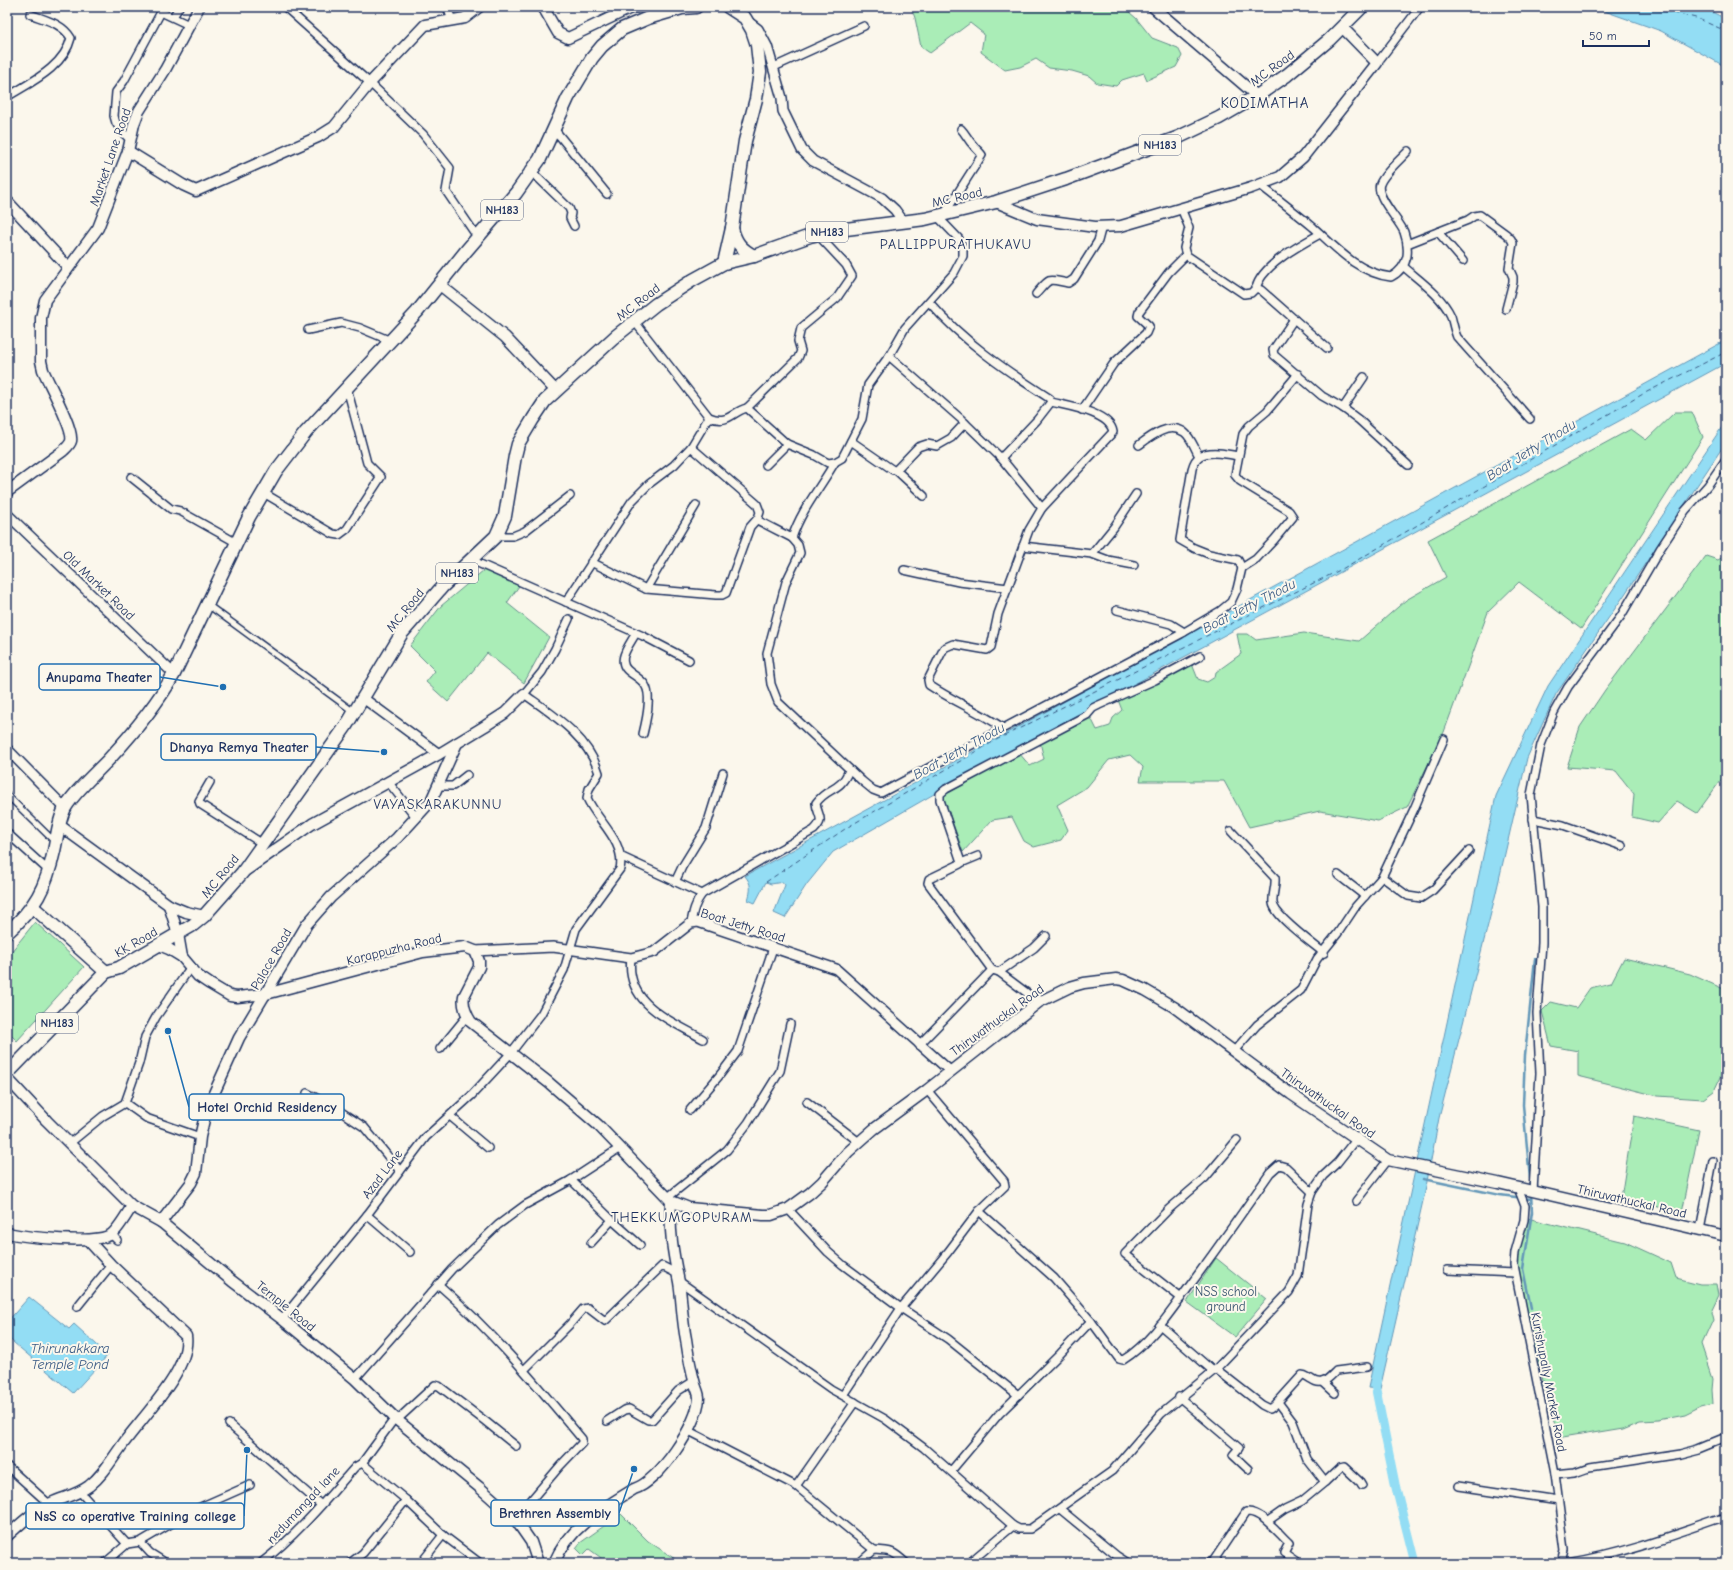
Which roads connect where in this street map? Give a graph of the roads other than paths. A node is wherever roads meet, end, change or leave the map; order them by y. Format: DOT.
graph roads {
  1 [pos="179,7"];
  2 [pos="200,7"];
  3 [pos="284,7"];
  4 [pos="447,7"];
  5 [pos="479,7"];
  6 [pos="543,7"];
  7 [pos="637,7"];
  8 [pos="696,7"];
  9 [pos="728,7"];
  10 [pos="1153,7"];
  11 [pos="1362,7"];
  12 [pos="1420,7"];
  13 [pos="30,14"];
  14 [pos="173,17"];
  15 [pos="745,18"];
  16 [pos="452,20"];
  17 [pos="189,25"];
  18 [pos="864,26"];
  19 [pos="1343,28"];
  20 [pos="1377,63"];
  21 [pos="774,67"];
  22 [pos="370,83"];
  23 [pos="1257,96"];
  24 [pos="7,97"];
  25 [pos="554,129"];
  26 [pos="961,129"];
  27 [pos="131,140"];
  28 [pos="128,151"];
  29 [pos="1408,151"];
  30 [pos="532,172"];
  31 [pos="1260,184"];
  32 [pos="607,194"];
  33 [pos="996,202"];
  34 [pos="9,207"];
  35 [pos="1182,208"];
  36 [pos="940,216"];
  37 [pos="903,221"];
  38 [pos="574,226"];
  39 [pos="1102,226"];
  40 [pos="732,228"];
  41 [pos="1438,232"];
  42 [pos="817,234"];
  43 [pos="1320,234"];
  44 [pos="478,238"];
  45 [pos="1407,244"];
  46 [pos="1186,255"];
  47 [pos="754,256"];
  48 [pos="1463,261"];
  49 [pos="724,263"];
  50 [pos="1404,267"];
  51 [pos="68,268"];
  52 [pos="440,285"];
  53 [pos="1256,288"];
  54 [pos="1036,294"];
  55 [pos="929,302"];
  56 [pos="1506,309"];
  57 [pos="1294,319"];
  58 [pos="635,322"];
  59 [pos="308,330"];
  60 [pos="391,341"];
  61 [pos="1327,348"];
  62 [pos="889,356"];
  63 [pos="1298,374"];
  64 [pos="1364,377"];
  65 [pos="347,388"];
  66 [pos="556,391"];
  67 [pos="1051,402"];
  68 [pos="747,408"];
  69 [pos="1343,408"];
  70 [pos="1082,410"];
  71 [pos="709,417"];
  72 [pos="1530,419"];
  73 [pos="965,423"];
  74 [pos="851,441"];
  75 [pos="787,444"];
  76 [pos="1139,445"];
  77 [pos="691,447"];
  78 [pos="1199,456"];
  79 [pos="1238,456"];
  80 [pos="1001,458"];
  81 [pos="1726,459"];
  82 [pos="835,462"];
  83 [pos="766,465"];
  84 [pos="1408,465"];
  85 [pos="896,470"];
  86 [pos="131,477"];
  87 [pos="7,492"];
  88 [pos="262,492"];
  89 [pos="1136,494"];
  90 [pos="570,496"];
  91 [pos="924,496"];
  92 [pos="696,505"];
  93 [pos="1042,508"];
  94 [pos="7,514"];
  95 [pos="757,520"];
  96 [pos="496,536"];
  97 [pos="792,538"];
  98 [pos="237,543"];
  99 [pos="1023,546"];
  100 [pos="1092,554"];
  101 [pos="471,560"];
  102 [pos="591,562"];
  103 [pos="1134,565"];
  104 [pos="1242,568"];
  105 [pos="904,570"];
  106 [pos="1008,588"];
  107 [pos="646,589"];
  108 [pos="566,602"];
  109 [pos="208,604"];
  110 [pos="1117,610"];
  111 [pos="568,619"];
  112 [pos="1184,632"];
  113 [pos="636,633"];
  114 [pos="1200,656"];
  115 [pos="689,660"];
  116 [pos="174,674"];
  117 [pos="524,694"];
  118 [pos="363,698"];
  119 [pos="354,712"];
  120 [pos="1003,728"];
  121 [pos="643,734"];
  122 [pos="1444,739"];
  123 [pos="457,743"];
  124 [pos="7,749"];
  125 [pos="439,754"];
  126 [pos="849,770"];
  127 [pos="722,773"];
  128 [pos="467,775"];
  129 [pos="210,782"];
  130 [pos="389,783"];
  131 [pos="439,786"];
  132 [pos="7,795"];
  133 [pos="64,808"];
  134 [pos="416,817"];
  135 [pos="1533,818"];
  136 [pos="59,825"];
  137 [pos="1230,830"];
  138 [pos="7,833"];
  139 [pos="56,843"];
  140 [pos="263,844"];
  141 [pos="1622,846"];
  142 [pos="1469,851"];
  143 [pos="978,856"];
  144 [pos="622,857"];
  145 [pos="961,863"];
  146 [pos="49,871"];
  147 [pos="242,873"];
  148 [pos="1338,875"];
  149 [pos="1382,877"];
  150 [pos="675,882"];
  151 [pos="702,894"];
  152 [pos="1365,896"];
  153 [pos="169,905"];
  154 [pos="33,907"];
  155 [pos="204,916"];
  156 [pos="691,923"];
  157 [pos="7,933"];
  158 [pos="178,934"];
  159 [pos="1046,936"];
  160 [pos="160,945"];
  161 [pos="773,948"];
  162 [pos="570,950"];
  163 [pos="476,951"];
  164 [pos="1324,953"];
  165 [pos="182,957"];
  166 [pos="631,958"];
  167 [pos="190,968"];
  168 [pos="996,971"];
  169 [pos="106,972"];
  170 [pos="266,994"];
  171 [pos="1039,1002"];
  172 [pos="467,1016"];
  173 [pos="790,1024"];
  174 [pos="703,1040"];
  175 [pos="919,1045"];
  176 [pos="440,1049"];
  177 [pos="1234,1051"];
  178 [pos="510,1054"];
  179 [pos="950,1071"];
  180 [pos="7,1074"];
  181 [pos="7,1078"];
  182 [pos="927,1090"];
  183 [pos="307,1093"];
  184 [pos="807,1102"];
  185 [pos="125,1103"];
  186 [pos="690,1110"];
  187 [pos="450,1116"];
  188 [pos="200,1137"];
  189 [pos="1356,1139"];
  190 [pos="1237,1140"];
  191 [pos="859,1142"];
  192 [pos="70,1143"];
  193 [pos="488,1148"];
  194 [pos="620,1148"];
  195 [pos="1388,1160"];
  196 [pos="1713,1161"];
  197 [pos="400,1171"];
  198 [pos="571,1180"];
  199 [pos="1518,1188"];
  200 [pos="1532,1191"];
  201 [pos="1312,1192"];
  202 [pos="669,1199"];
  203 [pos="1356,1201"];
  204 [pos="132,1206"];
  205 [pos="788,1209"];
  206 [pos="979,1211"];
  207 [pos="367,1215"];
  208 [pos="612,1220"];
  209 [pos="161,1222"];
  210 [pos="1700,1230"];
  211 [pos="7,1233"];
  212 [pos="1726,1236"];
  213 [pos="88,1240"];
  214 [pos="591,1243"];
  215 [pos="640,1245"];
  216 [pos="410,1252"];
  217 [pos="111,1265"];
  218 [pos="1447,1270"];
  219 [pos="1515,1273"];
  220 [pos="677,1277"];
  221 [pos="438,1284"];
  222 [pos="1181,1298"];
  223 [pos="76,1306"];
  224 [pos="901,1308"];
  225 [pos="282,1318"];
  226 [pos="1091,1321"];
  227 [pos="1160,1325"];
  228 [pos="1368,1367"];
  229 [pos="524,1370"];
  230 [pos="1214,1370"];
  231 [pos="355,1379"];
  232 [pos="694,1381"];
  233 [pos="1323,1382"];
  234 [pos="1335,1393"];
  235 [pos="843,1395"];
  236 [pos="1018,1395"];
  237 [pos="1179,1397"];
  238 [pos="855,1402"];
  239 [pos="1278,1402"];
  240 [pos="396,1419"];
  241 [pos="607,1421"];
  242 [pos="229,1424"];
  243 [pos="687,1430"];
  244 [pos="1726,1437"];
  245 [pos="516,1446"];
  246 [pos="362,1463"];
  247 [pos="7,1466"];
  248 [pos="1248,1468"];
  249 [pos="951,1470"];
  250 [pos="1555,1474"];
  251 [pos="1325,1482"];
  252 [pos="250,1485"];
  253 [pos="796,1486"];
  254 [pos="1362,1486"];
  255 [pos="1458,1486"];
  256 [pos="80,1492"];
  257 [pos="406,1500"];
  258 [pos="1558,1501"];
  259 [pos="49,1504"];
  260 [pos="321,1505"];
  261 [pos="1060,1509"];
  262 [pos="1726,1517"];
  263 [pos="515,1518"];
  264 [pos="1268,1521"];
  265 [pos="1013,1526"];
  266 [pos="443,1535"];
  267 [pos="7,1536"];
  268 [pos="140,1542"];
  269 [pos="127,1544"];
  270 [pos="874,1550"];
  271 [pos="1117,1556"];
  272 [pos="1297,1562"];
  273 [pos="105,1563"];
  274 [pos="166,1563"];
  275 [pos="261,1563"];
  276 [pos="350,1563"];
  277 [pos="421,1563"];
  278 [pos="480,1563"];
  279 [pos="538,1563"];
  280 [pos="554,1563"];
  281 [pos="859,1563"];
  282 [pos="906,1563"];
  283 [pos="969,1563"];
  284 [pos="1113,1563"];
  285 [pos="1128,1563"];
  286 [pos="1201,1563"];
  287 [pos="1209,1563"];
  288 [pos="1562,1563"];
  289 [pos="1568,1563"];
  1 -- 14 [label="street"];
  2 -- 17 [label="main road, Market Lane Road"];
  3 -- 22 [label="street"];
  4 -- 16 [label="street"];
  5 -- 16 [label="main road"];
  6 -- 7 [label="main road"];
  8 -- 25 [label="highway, NH183"];
  9 -- 15 [label="highway"];
  10 -- 23 [label="main road"];
  11 -- 19 [label="highway, MC Road / NH183"];
  12 -- 20 [label="street"];
  13 -- 24 [label="street"];
  14 -- 17 [label="street"];
  14 -- 27 [label="street"];
  15 -- 21 [label="street"];
  15 -- 40 [label="highway"];
  16 -- 22 [label="main road"];
  17 -- 27 [label="main road, Market Lane Road"];
  18 -- 21 [label="street"];
  19 -- 20 [label="main road"];
  19 -- 23 [label="highway, MC Road / NH183"];
  20 -- 31 [label="main road"];
  21 -- 37 [label="street"];
  22 -- 28 [label="main road"];
  22 -- 44 [label="street"];
  23 -- 33 [label="highway, MC Road / NH183"];
  25 -- 30 [label="highway, NH183"];
  25 -- 32 [label="street"];
  26 -- 36 [label="street"];
  27 -- 28 [label="main road, Market Lane Road"];
  28 -- 51 [label="main road, Market Lane Road"];
  29 -- 45 [label="street"];
  30 -- 38 [label="street"];
  30 -- 44 [label="highway, NH183"];
  31 -- 35 [label="main road"];
  31 -- 43 [label="street"];
  33 -- 36 [label="highway, MC Road / NH183"];
  33 -- 39 [label="main road"];
  34 -- 51 [label="main road"];
  35 -- 39 [label="main road"];
  35 -- 46 [label="street"];
  36 -- 37 [label="highway, MC Road / NH183"];
  36 -- 55 [label="street"];
  37 -- 42 [label="highway, MC Road / NH183"];
  39 -- 54 [label="street"];
  40 -- 47 [label="highway"];
  40 -- 49 [label="highway"];
  41 -- 45 [label="street"];
  41 -- 48 [label="street"];
  41 -- 56 [label="street"];
  42 -- 47 [label="highway, MC Road / NH183"];
  42 -- 68 [label="street"];
  43 -- 50 [label="street"];
  43 -- 53 [label="street"];
  44 -- 52 [label="highway, NH183"];
  45 -- 50 [label="street"];
  46 -- 53 [label="street"];
  46 -- 70 [label="street"];
  47 -- 49 [label="highway, MC Road / NH183"];
  49 -- 58 [label="highway, MC Road / NH183"];
  50 -- 72 [label="street"];
  51 -- 87 [label="main road, Market Lane Road"];
  52 -- 60 [label="highway, NH183"];
  52 -- 66 [label="main road"];
  53 -- 57 [label="street"];
  55 -- 62 [label="street"];
  55 -- 67 [label="street"];
  57 -- 61 [label="street"];
  57 -- 63 [label="street"];
  58 -- 66 [label="highway, MC Road / NH183"];
  58 -- 71 [label="street"];
  59 -- 60 [label="street"];
  60 -- 65 [label="highway, NH183"];
  62 -- 73 [label="street"];
  62 -- 74 [label="street"];
  63 -- 69 [label="street"];
  63 -- 79 [label="street"];
  64 -- 69 [label="street"];
  65 -- 88 [label="highway, NH183"];
  65 -- 88 [label="street"];
  66 -- 96 [label="highway, MC Road / NH183"];
  67 -- 70 [label="street"];
  67 -- 80 [label="street"];
  68 -- 71 [label="street"];
  68 -- 75 [label="street"];
  69 -- 84 [label="street"];
  70 -- 93 [label="street"];
  71 -- 77 [label="street"];
  73 -- 80 [label="street"];
  73 -- 85 [label="street"];
  74 -- 82 [label="street"];
  74 -- 85 [label="street"];
  75 -- 82 [label="street"];
  75 -- 83 [label="street"];
  76 -- 78 [label="street"];
  77 -- 95 [label="street"];
  77 -- 102 [label="street"];
  78 -- 79 [label="street"];
  78 -- 104 [label="street"];
  79 -- 104 [label="street"];
  80 -- 93 [label="street"];
  81 -- 135 [label="street"];
  82 -- 97 [label="street"];
  85 -- 91 [label="street"];
  86 -- 98 [label="street"];
  88 -- 98 [label="highway, NH183"];
  89 -- 100 [label="street"];
  90 -- 96 [label="street"];
  92 -- 107 [label="street"];
  93 -- 99 [label="street"];
  94 -- 116 [label="street, Old Market Road"];
  95 -- 97 [label="street"];
  95 -- 107 [label="street"];
  96 -- 101 [label="highway, MC Road / NH183"];
  97 -- 126 [label="street"];
  98 -- 109 [label="highway, NH183"];
  99 -- 100 [label="street"];
  99 -- 106 [label="street"];
  100 -- 103 [label="street"];
  101 -- 108 [label="street"];
  101 -- 118 [label="highway, MC Road / NH183"];
  102 -- 107 [label="street"];
  102 -- 108 [label="street"];
  104 -- 112 [label="street"];
  105 -- 106 [label="street"];
  106 -- 120 [label="street"];
  108 -- 113 [label="street"];
  109 -- 116 [label="highway, NH183"];
  109 -- 119 [label="street"];
  110 -- 112 [label="street"];
  111 -- 117 [label="street"];
  112 -- 120 [label="street"];
  113 -- 115 [label="street"];
  113 -- 121 [label="street"];
  114 -- 145 [label="street"];
  116 -- 133 [label="highway, NH183"];
  117 -- 123 [label="main road"];
  117 -- 144 [label="street"];
  118 -- 119 [label="highway, MC Road / NH183"];
  118 -- 125 [label="street"];
  119 -- 140 [label="highway, MC Road / NH183"];
  120 -- 126 [label="street"];
  122 -- 149 [label="street"];
  123 -- 125 [label="main road"];
  123 -- 131 [label="main road, Palace Road"];
  124 -- 133 [label="street"];
  125 -- 130 [label="main road"];
  126 -- 151 [label="street"];
  127 -- 150 [label="street"];
  128 -- 131 [label="street"];
  129 -- 140 [label="street"];
  130 -- 134 [label="street"];
  130 -- 147 [label="main road"];
  131 -- 134 [label="main road, Palace Road"];
  132 -- 139 [label="street"];
  133 -- 136 [label="highway, NH183"];
  134 -- 170 [label="main road, Palace Road"];
  135 -- 141 [label="street"];
  135 -- 200 [label="street"];
  136 -- 139 [label="highway, NH183"];
  136 -- 153 [label="main road"];
  137 -- 164 [label="street"];
  138 -- 146 [label="street"];
  139 -- 146 [label="highway, NH183"];
  140 -- 147 [label="highway, MC Road / NH183"];
  142 -- 149 [label="street"];
  143 -- 145 [label="street"];
  144 -- 150 [label="street"];
  144 -- 162 [label="street, Azad Lane"];
  145 -- 168 [label="street"];
  146 -- 154 [label="highway, NH183"];
  147 -- 155 [label="highway, MC Road / NH183"];
  148 -- 152 [label="street"];
  149 -- 152 [label="street"];
  150 -- 151 [label="street"];
  151 -- 156 [label="street"];
  152 -- 164 [label="street"];
  153 -- 155 [label="main road"];
  153 -- 158 [label="main road, Karappuzha Road"];
  154 -- 157 [label="highway, NH183"];
  154 -- 169 [label="highway"];
  155 -- 158 [label="highway, MC Road / NH183"];
  156 -- 161 [label="street, Boat Jetty Road"];
  156 -- 166 [label="street, Boat Jetty Road"];
  158 -- 160 [label="highway, KK Road / NH183"];
  158 -- 165 [label="main road, Karappuzha Road"];
  159 -- 168 [label="street"];
  160 -- 165 [label="main road, Karappuzha Road"];
  160 -- 169 [label="highway, KK Road / NH183"];
  161 -- 175 [label="street, Boat Jetty Road"];
  161 -- 186 [label="street"];
  162 -- 163 [label="street, Boat Jetty Road"];
  162 -- 166 [label="street, Boat Jetty Road"];
  162 -- 178 [label="street, Azad Lane"];
  163 -- 170 [label="main road, Karappuzha Road"];
  163 -- 172 [label="main road"];
  164 -- 177 [label="street"];
  165 -- 167 [label="main road, Karappuzha Road"];
  166 -- 174 [label="street"];
  167 -- 170 [label="main road, Karappuzha Road"];
  167 -- 185 [label="street"];
  168 -- 171 [label="street"];
  168 -- 175 [label="street"];
  169 -- 180 [label="highway, NH183"];
  170 -- 188 [label="main road, Palace Road"];
  171 -- 177 [label="main road, Thiruvathuckal Road"];
  171 -- 179 [label="main road, Thiruvathuckal Road"];
  172 -- 176 [label="street"];
  172 -- 178 [label="main road"];
  173 -- 202 [label="street"];
  175 -- 179 [label="street, Boat Jetty Road"];
  177 -- 189 [label="main road, Thiruvathuckal Road"];
  178 -- 187 [label="street, Azad Lane"];
  178 -- 194 [label="main road"];
  179 -- 182 [label="main road, Thiruvathuckal Road"];
  181 -- 192 [label="main road, Temple Road"];
  182 -- 191 [label="main road, Thiruvathuckal Road"];
  182 -- 206 [label="street"];
  183 -- 197 [label="street"];
  184 -- 191 [label="street"];
  185 -- 188 [label="street"];
  185 -- 192 [label="street"];
  187 -- 193 [label="street"];
  187 -- 197 [label="street, Azad Lane"];
  188 -- 209 [label="main road, Palace Road"];
  189 -- 195 [label="main road, Thiruvathuckal Road"];
  189 -- 201 [label="street"];
  190 -- 222 [label="street"];
  191 -- 205 [label="main road, Thiruvathuckal Road"];
  192 -- 204 [label="main road, Temple Road"];
  194 -- 198 [label="street"];
  194 -- 202 [label="main road"];
  195 -- 199 [label="main road, Thiruvathuckal Road"];
  195 -- 203 [label="street"];
  196 -- 210 [label="street"];
  197 -- 207 [label="street, Azad Lane"];
  198 -- 208 [label="street"];
  198 -- 221 [label="street"];
  199 -- 200 [label="main road, Thiruvathuckal Road"];
  199 -- 219 [label="street, Kurishupally Market Road"];
  200 -- 210 [label="main road, Thiruvathuckal Road"];
  201 -- 222 [label="street"];
  201 -- 230 [label="street"];
  202 -- 205 [label="main road, Thiruvathuckal Road"];
  202 -- 220 [label="main road"];
  204 -- 209 [label="main road, Temple Road"];
  204 -- 213 [label="main road"];
  205 -- 224 [label="street"];
  206 -- 224 [label="street"];
  206 -- 226 [label="street"];
  207 -- 216 [label="street"];
  207 -- 225 [label="street, Azad Lane"];
  208 -- 214 [label="street"];
  208 -- 215 [label="street"];
  209 -- 225 [label="main road, Temple Road"];
  210 -- 212 [label="main road, Thiruvathuckal Road"];
  211 -- 213 [label="main road"];
  213 -- 217 [label="main road"];
  217 -- 223 [label="street"];
  217 -- 256 [label="main road"];
  218 -- 219 [label="street"];
  219 -- 250 [label="street, Kurishupally Market Road"];
  220 -- 229 [label="street"];
  220 -- 232 [label="main road"];
  220 -- 235 [label="street"];
  221 -- 229 [label="street"];
  221 -- 231 [label="street"];
  222 -- 227 [label="street"];
  224 -- 235 [label="street"];
  224 -- 236 [label="street"];
  225 -- 231 [label="main road, Temple Road"];
  226 -- 227 [label="street"];
  226 -- 236 [label="street"];
  227 -- 230 [label="street"];
  228 -- 233 [label="street"];
  229 -- 263 [label="street"];
  230 -- 237 [label="street"];
  230 -- 239 [label="street"];
  231 -- 240 [label="main road, Temple Road"];
  232 -- 241 [label="street"];
  232 -- 243 [label="main road"];
  233 -- 234 [label="street"];
  233 -- 239 [label="street"];
  235 -- 238 [label="street"];
  236 -- 249 [label="street"];
  237 -- 248 [label="street"];
  237 -- 261 [label="street"];
  238 -- 249 [label="street"];
  238 -- 253 [label="street"];
  239 -- 251 [label="street"];
  240 -- 245 [label="street, nedumangad lane"];
  240 -- 246 [label="street, nedumangad lane"];
  240 -- 263 [label="main road, Temple Road"];
  242 -- 260 [label="street"];
  243 -- 253 [label="street"];
  243 -- 280 [label="main road"];
  244 -- 250 [label="street"];
  246 -- 257 [label="street"];
  246 -- 260 [label="street, nedumangad lane"];
  247 -- 259 [label="street"];
  249 -- 265 [label="street"];
  250 -- 258 [label="street, Kurishupally Market Road"];
  251 -- 254 [label="street"];
  251 -- 264 [label="street"];
  252 -- 268 [label="street"];
  253 -- 270 [label="street"];
  255 -- 258 [label="street"];
  256 -- 259 [label="main road"];
  256 -- 269 [label="street"];
  257 -- 266 [label="street"];
  257 -- 276 [label="street"];
  258 -- 288 [label="street, Kurishupally Market Road"];
  259 -- 267 [label="main road"];
  260 -- 275 [label="street, nedumangad lane"];
  261 -- 265 [label="street"];
  261 -- 271 [label="street"];
  262 -- 289 [label="street"];
  263 -- 279 [label="main road, Temple Road"];
  264 -- 272 [label="street"];
  264 -- 287 [label="street"];
  265 -- 283 [label="street"];
  266 -- 277 [label="street"];
  266 -- 278 [label="street"];
  268 -- 269 [label="street"];
  268 -- 274 [label="street"];
  269 -- 273 [label="street"];
  270 -- 281 [label="street"];
  270 -- 282 [label="street"];
  271 -- 284 [label="street"];
  271 -- 285 [label="street"];
  286 -- 287 [label="street"];
}
